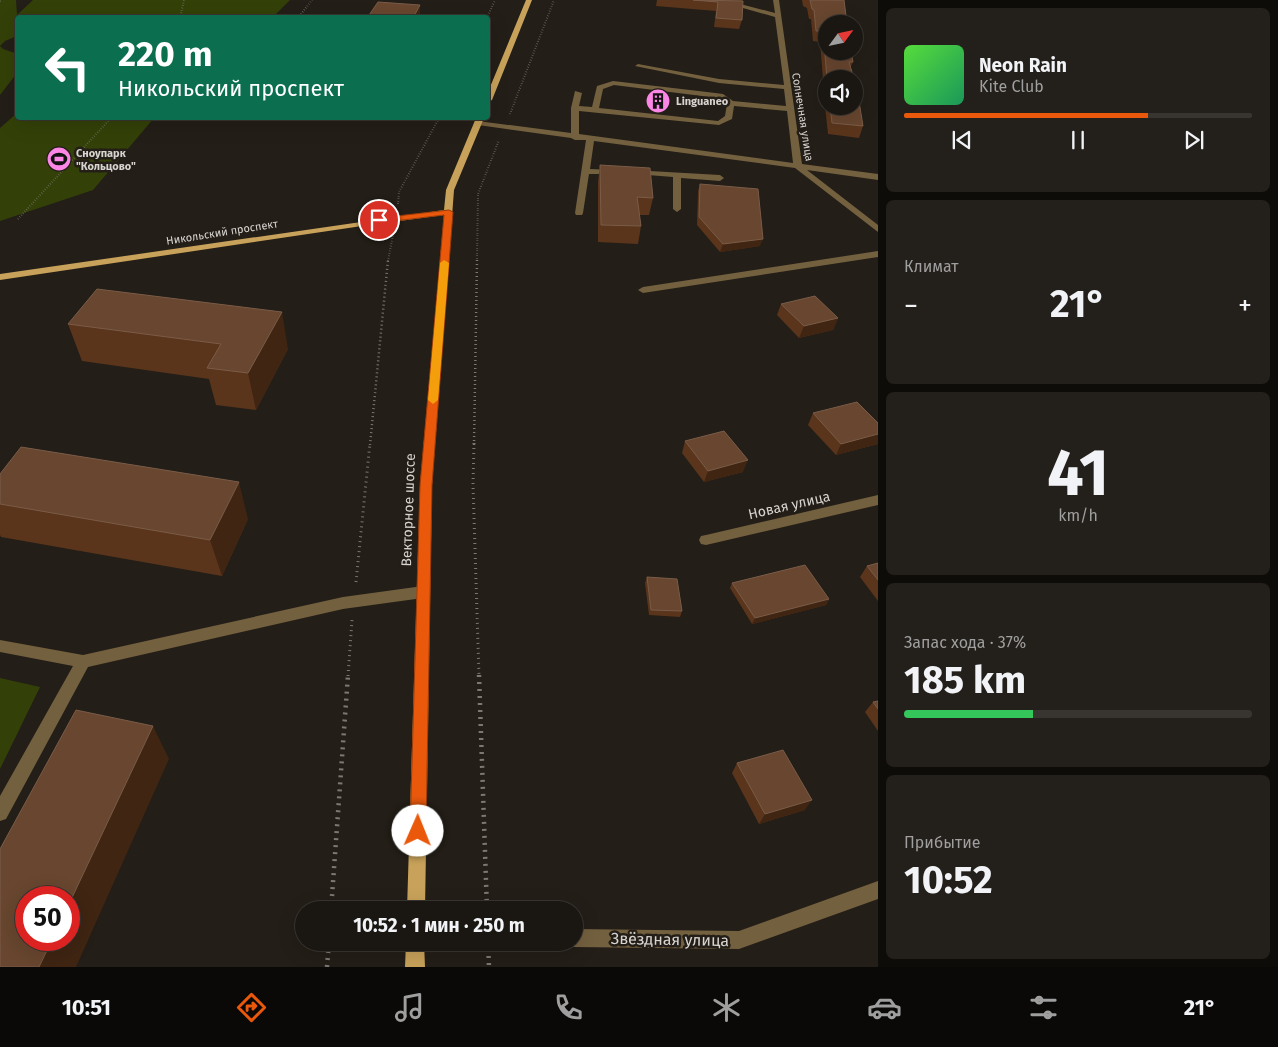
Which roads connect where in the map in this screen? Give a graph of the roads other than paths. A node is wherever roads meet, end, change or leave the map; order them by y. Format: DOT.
graph roads {
  1 [pos="529,0"];
  2 [pos="718,0"];
  3 [pos="776,0"];
  4 [pos="776,15"];
  5 [pos="638,66"];
  6 [pos="787,87"];
  7 [pos="578,93"];
  8 [pos="490,95"];
  9 [pos="731,102"];
  10 [pos="575,108"];
  11 [pos="790,108"];
  12 [pos="595,110"];
  13 [pos="479,120"];
  14 [pos="575,138"];
  15 [pos="590,140"];
  16 [pos="798,167"];
  17 [pos="585,171"];
  18 [pos="677,175"];
  19 [pos="878,177"];
  20 [pos="720,178"];
  21 [pos="677,209"];
  22 [pos="449,212"];
  23 [pos="579,213"];
  24 [pos="878,229"];
  25 [pos="878,254"];
  26 [pos="0,277"];
  27 [pos="642,290"];
  28 [pos="878,500"];
  29 [pos="706,540"];
  30 [pos="423,592"];
  31 [pos="0,646"];
  32 [pos="83,662"];
  33 [pos="0,814"];
  34 [pos="878,890"];
  35 [pos="416,901"];
  36 [pos="583,938"];
  37 [pos="415,951"];
  38 [pos="415,967"];
  1 -- 8 [label="main road"];
  2 -- 4 [label="street"];
  3 -- 4 [label="street, Солнечная улица"];
  4 -- 6 [label="street, Солнечная улица"];
  5 -- 6 [label="street"];
  6 -- 11 [label="street, Солнечная улица"];
  7 -- 10 [label="street"];
  9 -- 11 [label="street"];
  9 -- 12 [label="street"];
  9 -- 12 [label="street"];
  10 -- 12 [label="street"];
  10 -- 14 [label="street"];
  11 -- 16 [label="street, Солнечная улица"];
  13 -- 14 [label="street"];
  13 -- 22 [label="main road, Векторное шоссе"];
  14 -- 15 [label="street"];
  15 -- 16 [label="street"];
  15 -- 17 [label="street"];
  16 -- 19 [label="street"];
  16 -- 24 [label="street, Солнечная улица"];
  17 -- 18 [label="street"];
  17 -- 23 [label="street"];
  18 -- 20 [label="street"];
  18 -- 21 [label="street"];
  22 -- 26 [label="main road, Никольский проспект"];
  22 -- 30 [label="main road, Векторное шоссе"];
  25 -- 27 [label="street"];
  28 -- 29 [label="street, Новая улица"];
  30 -- 32 [label="street"];
  30 -- 35 [label="main road, Векторное шоссе"];
  31 -- 32 [label="street"];
  32 -- 33 [label="street"];
  34 -- 36 [label="street, Звёздная улица"];
  37 -- 38 [label="main road"];
}
